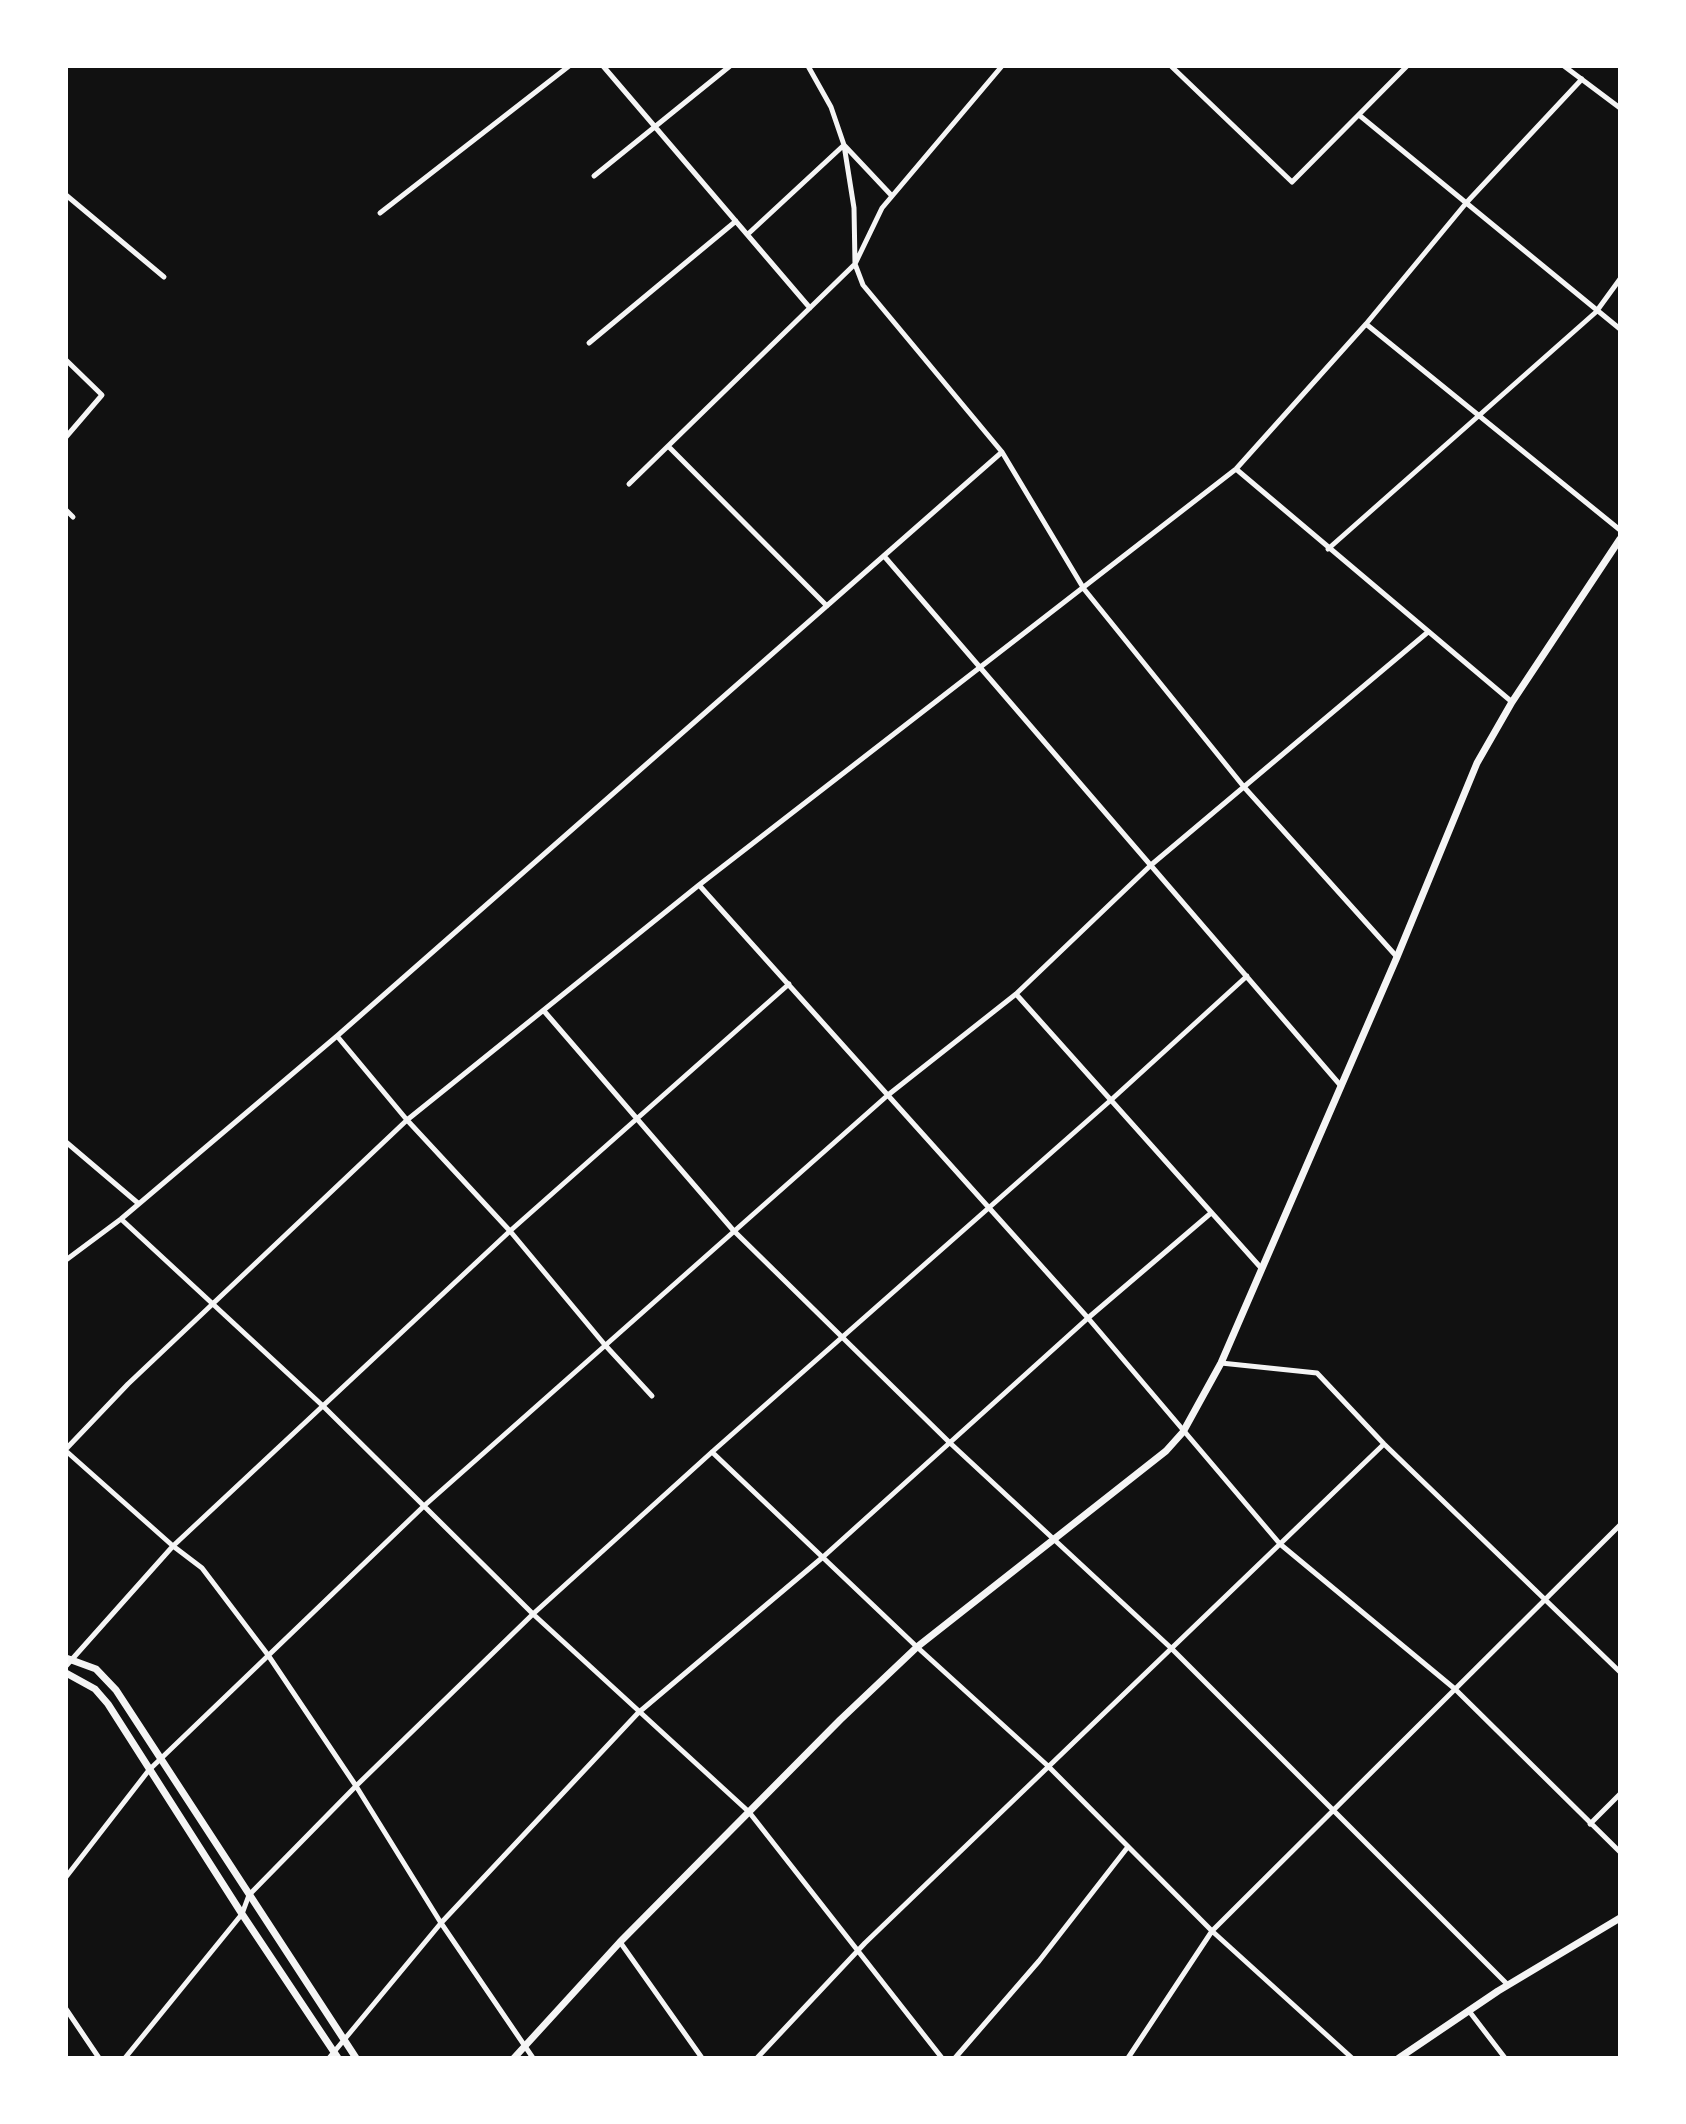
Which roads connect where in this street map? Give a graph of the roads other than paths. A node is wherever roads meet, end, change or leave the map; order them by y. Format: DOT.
graph roads {
  1 [pos="569,66"];
  2 [pos="603,66"];
  3 [pos="730,66"];
  4 [pos="808,66"];
  5 [pos="1002,66"];
  6 [pos="1171,66"];
  7 [pos="1407,66"];
  8 [pos="1564,66"];
  9 [pos="1582,79"];
  10 [pos="1620,108"];
  11 [pos="1359,115"];
  12 [pos="656,128"];
  13 [pos="844,145"];
  14 [pos="594,176"];
  15 [pos="66,195"];
  16 [pos="892,196"];
  17 [pos="1467,202"];
  18 [pos="380,213"];
  19 [pos="736,221"];
  20 [pos="748,234"];
  21 [pos="855,264"];
  22 [pos="164,277"];
  23 [pos="1620,279"];
  24 [pos="810,308"];
  25 [pos="1596,312"];
  26 [pos="1366,324"];
  27 [pos="1620,329"];
  28 [pos="589,343"];
  29 [pos="66,360"];
  30 [pos="1480,416"];
  31 [pos="66,437"];
  32 [pos="668,446"];
  33 [pos="1002,452"];
  34 [pos="1236,469"];
  35 [pos="629,484"];
  36 [pos="66,510"];
  37 [pos="73,517"];
  38 [pos="1620,530"];
  39 [pos="1620,539"];
  40 [pos="1328,549"];
  41 [pos="884,556"];
  42 [pos="1084,589"];
  43 [pos="827,606"];
  44 [pos="1428,632"];
  45 [pos="981,665"];
  46 [pos="1512,702"];
  47 [pos="1244,787"];
  48 [pos="1151,865"];
  49 [pos="699,885"];
  50 [pos="1397,957"];
  51 [pos="1247,976"];
  52 [pos="789,984"];
  53 [pos="1016,994"];
  54 [pos="544,1011"];
  55 [pos="337,1036"];
  56 [pos="1341,1086"];
  57 [pos="888,1095"];
  58 [pos="1111,1100"];
  59 [pos="636,1118"];
  60 [pos="407,1120"];
  61 [pos="66,1142"];
  62 [pos="139,1204"];
  63 [pos="988,1208"];
  64 [pos="1211,1213"];
  65 [pos="121,1219"];
  66 [pos="733,1230"];
  67 [pos="510,1231"];
  68 [pos="66,1260"];
  69 [pos="1262,1269"];
  70 [pos="211,1305"];
  71 [pos="1088,1318"];
  72 [pos="844,1336"];
  73 [pos="605,1345"];
  74 [pos="1221,1363"];
  75 [pos="652,1396"];
  76 [pos="314,1402"];
  77 [pos="323,1406"];
  78 [pos="327,1414"];
  79 [pos="1183,1432"];
  80 [pos="949,1442"];
  81 [pos="1384,1444"];
  82 [pos="66,1450"];
  83 [pos="712,1452"];
  84 [pos="425,1505"];
  85 [pos="1620,1525"];
  86 [pos="1054,1540"];
  87 [pos="1280,1544"];
  88 [pos="173,1546"];
  89 [pos="823,1557"];
  90 [pos="1546,1599"];
  91 [pos="533,1614"];
  92 [pos="917,1647"];
  93 [pos="1171,1648"];
  94 [pos="268,1655"];
  95 [pos="68,1662"];
  96 [pos="1620,1672"];
  97 [pos="66,1673"];
  98 [pos="1455,1689"];
  99 [pos="641,1710"];
  100 [pos="160,1759"];
  101 [pos="1048,1766"];
  102 [pos="149,1770"];
  103 [pos="356,1786"];
  104 [pos="1620,1794"];
  105 [pos="1333,1811"];
  106 [pos="749,1812"];
  107 [pos="1590,1824"];
  108 [pos="1127,1848"];
  109 [pos="1620,1852"];
  110 [pos="66,1877"];
  111 [pos="249,1895"];
  112 [pos="242,1914"];
  113 [pos="1620,1918"];
  114 [pos="441,1923"];
  115 [pos="1212,1931"];
  116 [pos="620,1942"];
  117 [pos="857,1951"];
  118 [pos="1508,1985"];
  119 [pos="66,2009"];
  120 [pos="1468,2011"];
  121 [pos="344,2041"];
  122 [pos="525,2046"];
  123 [pos="334,2056"];
  124 [pos="99,2058"];
  125 [pos="125,2058"];
  126 [pos="356,2058"];
  127 [pos="514,2058"];
  128 [pos="533,2058"];
  129 [pos="702,2058"];
  130 [pos="757,2058"];
  131 [pos="942,2058"];
  132 [pos="955,2058"];
  133 [pos="1128,2058"];
  134 [pos="1352,2058"];
  135 [pos="1399,2058"];
  136 [pos="1505,2058"];
  1 -- 18 [label="street"];
  2 -- 12 [label="street"];
  3 -- 12 [label="street"];
  4 -- 13 [label="street"];
  5 -- 16 [label="street"];
  6 -- 11 [label="street"];
  7 -- 11 [label="street"];
  8 -- 9 [label="street"];
  9 -- 10 [label="street"];
  9 -- 17 [label="street"];
  11 -- 17 [label="street"];
  12 -- 14 [label="street"];
  12 -- 19 [label="street"];
  13 -- 16 [label="street"];
  13 -- 20 [label="street"];
  13 -- 21 [label="street"];
  15 -- 22 [label="street"];
  16 -- 21 [label="street"];
  17 -- 25 [label="street"];
  17 -- 26 [label="street"];
  19 -- 20 [label="street"];
  19 -- 28 [label="street"];
  20 -- 24 [label="street"];
  21 -- 24 [label="street"];
  21 -- 33 [label="street"];
  23 -- 25 [label="street"];
  24 -- 32 [label="street"];
  25 -- 27 [label="street"];
  25 -- 30 [label="street"];
  26 -- 30 [label="street"];
  26 -- 34 [label="street"];
  29 -- 31 [label="street"];
  30 -- 38 [label="street"];
  30 -- 40 [label="street"];
  32 -- 35 [label="street"];
  32 -- 43 [label="street"];
  33 -- 41 [label="street"];
  33 -- 42 [label="street"];
  34 -- 40 [label="street"];
  34 -- 42 [label="street"];
  36 -- 37 [label="street"];
  39 -- 46 [label="street"];
  40 -- 44 [label="street"];
  41 -- 43 [label="street"];
  41 -- 45 [label="street"];
  42 -- 45 [label="street"];
  42 -- 47 [label="street"];
  43 -- 55 [label="street"];
  44 -- 46 [label="street"];
  44 -- 47 [label="street"];
  45 -- 48 [label="street"];
  45 -- 49 [label="street"];
  46 -- 50 [label="street"];
  47 -- 48 [label="street"];
  47 -- 50 [label="street"];
  48 -- 51 [label="street"];
  48 -- 53 [label="street"];
  49 -- 52 [label="street"];
  49 -- 54 [label="street"];
  50 -- 56 [label="street"];
  51 -- 56 [label="street"];
  51 -- 58 [label="street"];
  52 -- 57 [label="street"];
  52 -- 59 [label="street"];
  53 -- 57 [label="street"];
  53 -- 58 [label="street"];
  54 -- 59 [label="street"];
  54 -- 60 [label="street"];
  55 -- 60 [label="street"];
  55 -- 62 [label="street"];
  56 -- 69 [label="street"];
  57 -- 63 [label="street"];
  57 -- 66 [label="street"];
  58 -- 63 [label="street"];
  58 -- 64 [label="street"];
  59 -- 66 [label="street"];
  59 -- 67 [label="street"];
  60 -- 67 [label="street"];
  60 -- 70 [label="street"];
  61 -- 62 [label="street"];
  62 -- 65 [label="street"];
  63 -- 71 [label="street"];
  63 -- 72 [label="street"];
  64 -- 69 [label="street"];
  64 -- 71 [label="street"];
  65 -- 68 [label="street"];
  65 -- 70 [label="street"];
  66 -- 72 [label="street"];
  66 -- 73 [label="street"];
  67 -- 73 [label="street"];
  67 -- 77 [label="street"];
  69 -- 74 [label="street"];
  70 -- 77 [label="street"];
  70 -- 82 [label="street"];
  71 -- 79 [label="street"];
  71 -- 80 [label="street"];
  72 -- 80 [label="street"];
  72 -- 83 [label="street"];
  73 -- 75 [label="street"];
  73 -- 84 [label="street"];
  74 -- 79 [label="street"];
  74 -- 81 [label="street"];
  76 -- 78 [label="street"];
  77 -- 84 [label="street"];
  77 -- 88 [label="street"];
  79 -- 86 [label="street"];
  79 -- 87 [label="street"];
  80 -- 86 [label="street"];
  80 -- 89 [label="street"];
  81 -- 87 [label="street"];
  81 -- 90 [label="street"];
  82 -- 88 [label="street"];
  83 -- 89 [label="street"];
  83 -- 91 [label="street"];
  84 -- 91 [label="street"];
  84 -- 94 [label="street"];
  85 -- 90 [label="street"];
  86 -- 92 [label="street"];
  86 -- 93 [label="street"];
  87 -- 93 [label="street"];
  87 -- 98 [label="street"];
  88 -- 94 [label="street"];
  88 -- 95 [label="street"];
  89 -- 92 [label="street"];
  89 -- 99 [label="street"];
  90 -- 96 [label="street"];
  90 -- 98 [label="street"];
  91 -- 99 [label="street"];
  91 -- 103 [label="street"];
  92 -- 101 [label="street"];
  92 -- 106 [label="street"];
  93 -- 101 [label="street"];
  93 -- 105 [label="street"];
  94 -- 100 [label="street"];
  94 -- 103 [label="street"];
  95 -- 100 [label="street"];
  97 -- 102 [label="street"];
  98 -- 105 [label="street"];
  98 -- 107 [label="street"];
  99 -- 106 [label="street"];
  99 -- 114 [label="street"];
  100 -- 102 [label="street"];
  100 -- 111 [label="street"];
  101 -- 108 [label="street"];
  101 -- 117 [label="street"];
  102 -- 110 [label="street"];
  102 -- 112 [label="street"];
  103 -- 111 [label="street"];
  103 -- 114 [label="street"];
  104 -- 107 [label="street"];
  105 -- 115 [label="street"];
  105 -- 118 [label="street"];
  106 -- 116 [label="street"];
  106 -- 117 [label="street"];
  107 -- 109 [label="street"];
  108 -- 115 [label="street"];
  108 -- 132 [label="street"];
  111 -- 112 [label="street"];
  111 -- 121 [label="street"];
  112 -- 123 [label="street"];
  112 -- 125 [label="street"];
  113 -- 118 [label="street"];
  114 -- 121 [label="street"];
  114 -- 122 [label="street"];
  115 -- 133 [label="street"];
  115 -- 134 [label="street"];
  116 -- 122 [label="street"];
  116 -- 129 [label="street"];
  117 -- 130 [label="street"];
  117 -- 131 [label="street"];
  118 -- 120 [label="street"];
  119 -- 124 [label="street"];
  120 -- 135 [label="street"];
  120 -- 136 [label="street"];
  121 -- 123 [label="street"];
  121 -- 126 [label="street"];
  122 -- 127 [label="street"];
  122 -- 128 [label="street"];
}
